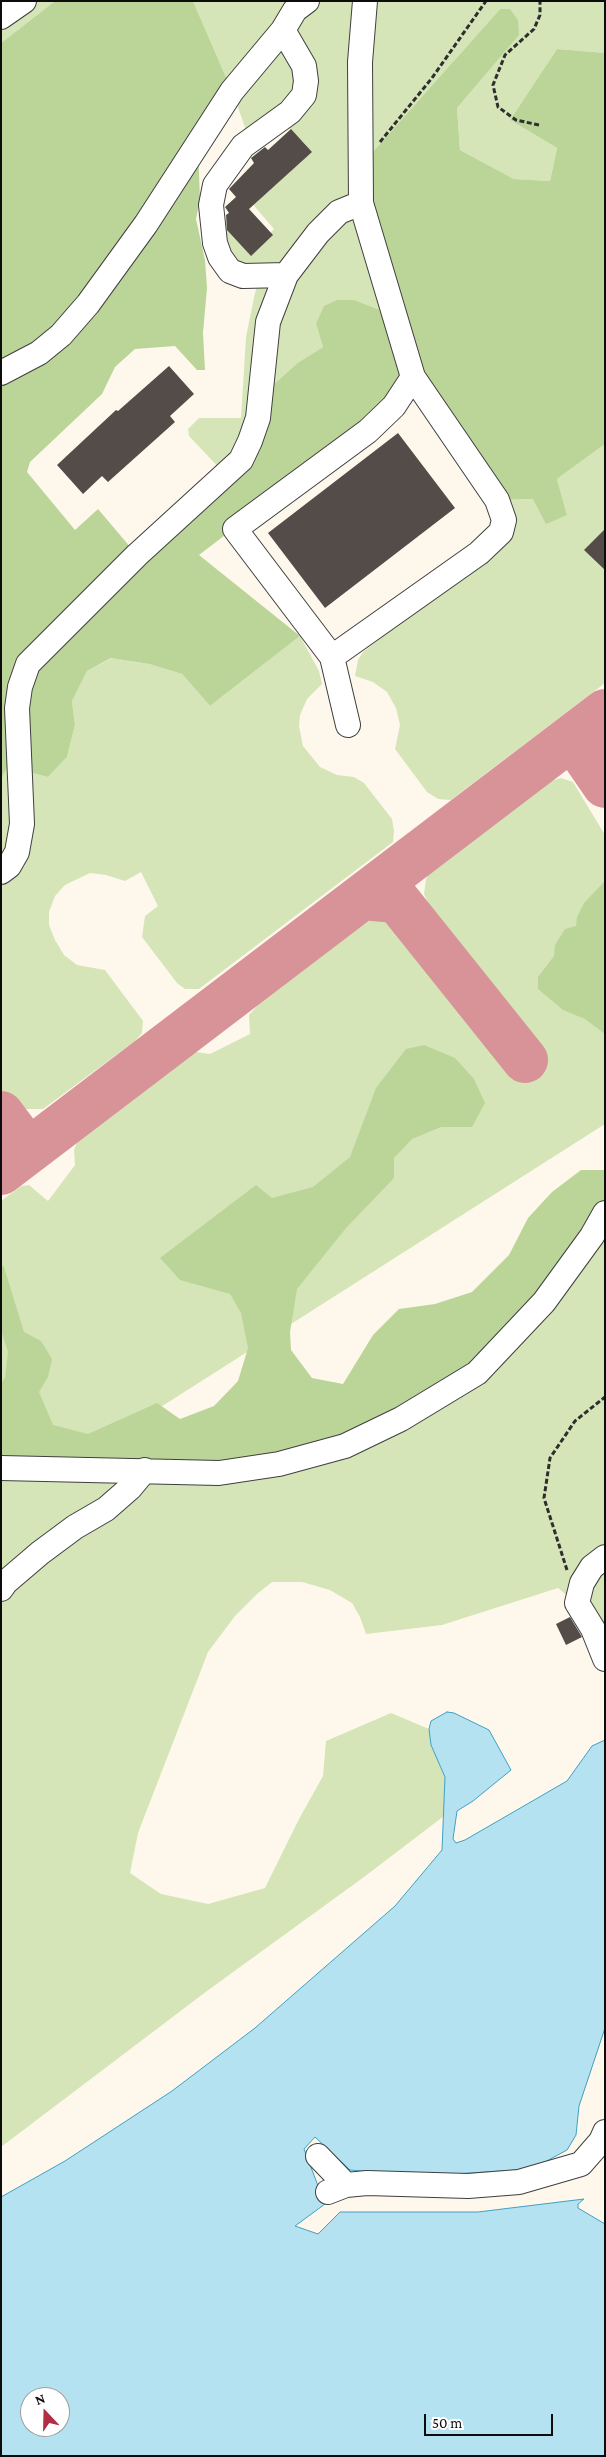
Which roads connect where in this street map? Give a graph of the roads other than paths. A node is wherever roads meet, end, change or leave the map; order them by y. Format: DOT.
graph roads {
  1 [pos="24,1"];
  2 [pos="307,1"];
  3 [pos="365,1"];
  4 [pos="1,17"];
  5 [pos="283,30"];
  6 [pos="361,203"];
  7 [pos="286,275"];
  8 [pos="1,373"];
  9 [pos="413,377"];
  10 [pos="332,657"];
  11 [pos="28,664"];
  12 [pos="1,688"];
  13 [pos="348,725"];
  14 [pos="1,872"];
  15 [pos="605,1213"];
  16 [pos="1,1468"];
  17 [pos="145,1470"];
  18 [pos="605,1557"];
  19 [pos="1,1590"];
  20 [pos="605,1659"];
  21 [pos="605,2132"];
  22 [pos="318,2156"];
  1 -- 4 [label="lane"];
  2 -- 5 [label="lane"];
  3 -- 6 [label="lane"];
  5 -- 7 [label="lane"];
  5 -- 8 [label="lane"];
  6 -- 7 [label="lane"];
  6 -- 9 [label="lane"];
  7 -- 11 [label="lane"];
  9 -- 10 [label="lane"];
  9 -- 10 [label="lane"];
  10 -- 13 [label="lane"];
  11 -- 12 [label="lane"];
  11 -- 14 [label="lane"];
  15 -- 17 [label="lane"];
  16 -- 17 [label="lane"];
  17 -- 19 [label="lane"];
  18 -- 20 [label="lane"];
  21 -- 22 [label="lane"];
}
